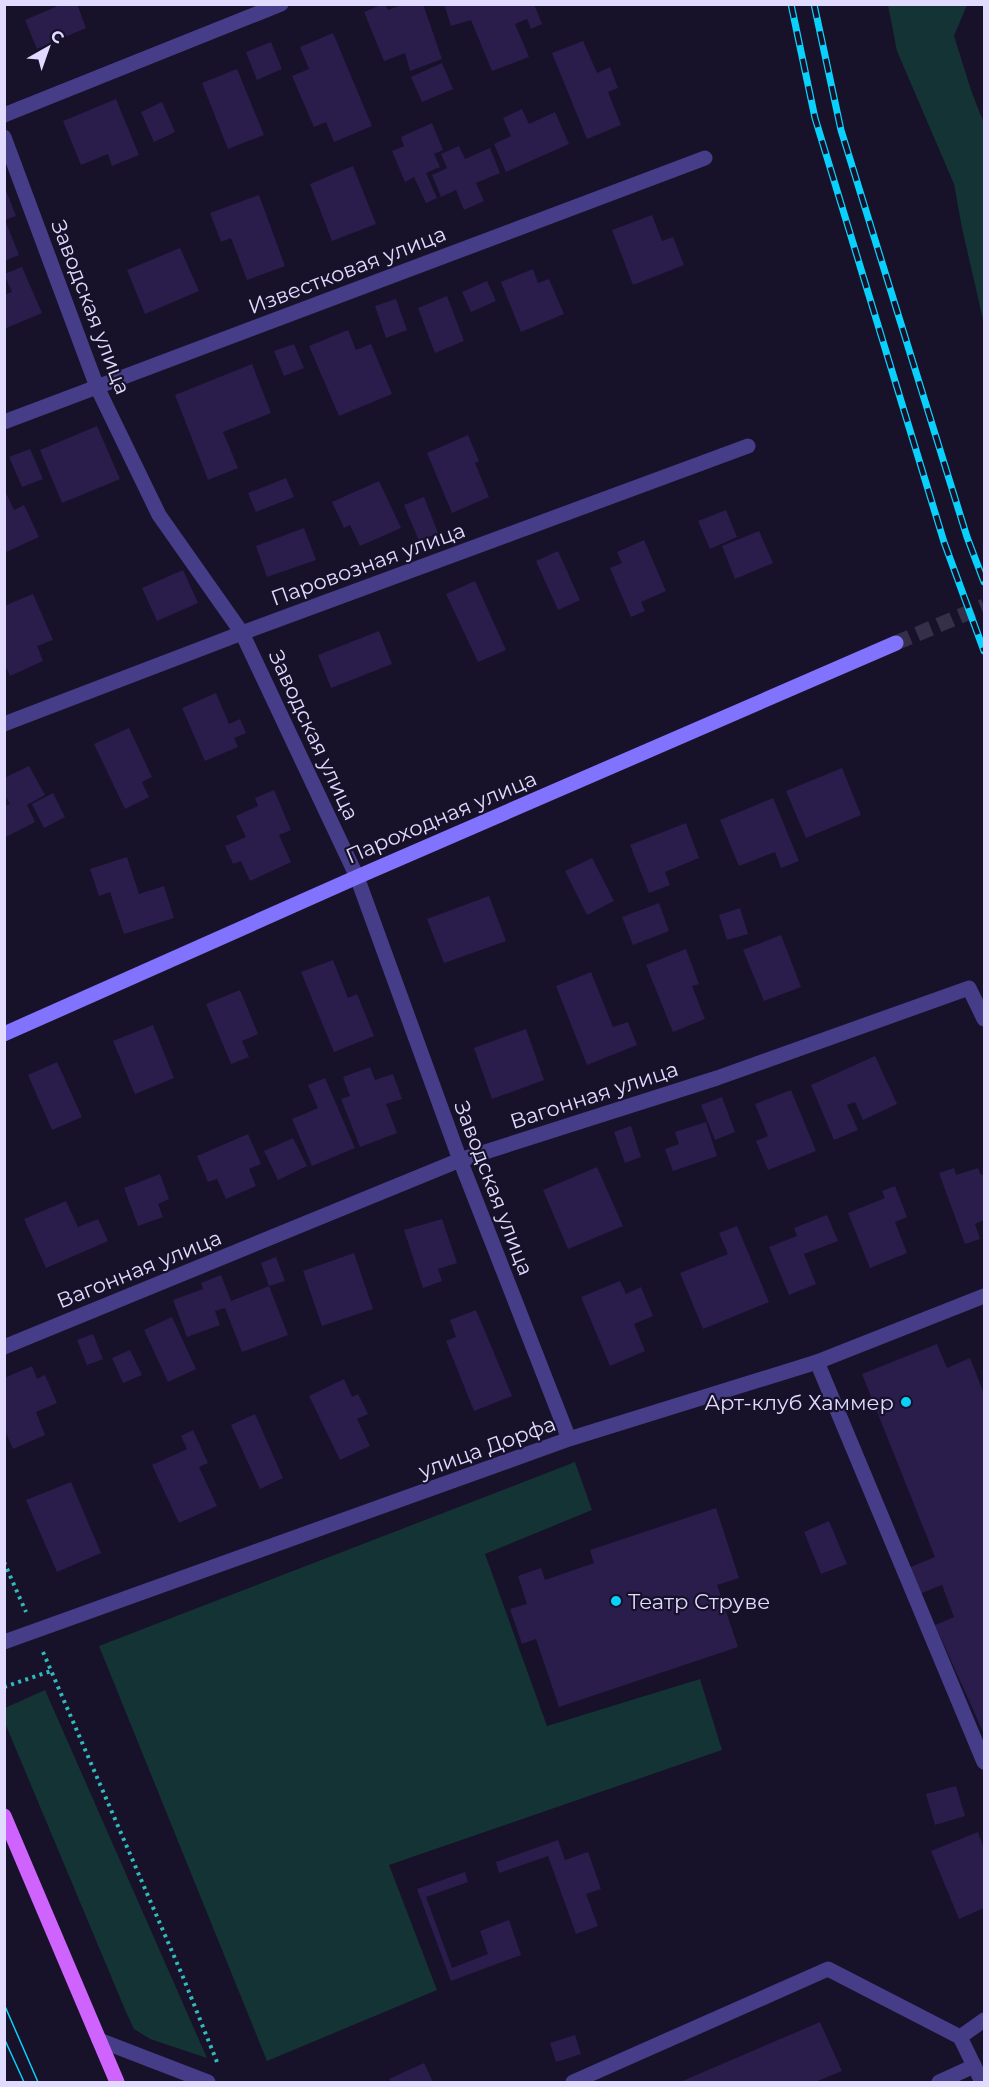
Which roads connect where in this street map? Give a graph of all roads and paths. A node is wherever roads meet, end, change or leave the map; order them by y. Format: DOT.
graph roads {
  1 [pos="282,4"];
  2 [pos="4,115"];
  3 [pos="4,137"];
  4 [pos="705,158"];
  5 [pos="97,387"];
  6 [pos="4,422"];
  7 [pos="748,446"];
  8 [pos="243,633"];
  9 [pos="896,643"];
  10 [pos="4,724"];
  11 [pos="357,877"];
  12 [pos="984,1019"];
  13 [pos="4,1034"];
  14 [pos="460,1160"];
  15 [pos="984,1296"];
  16 [pos="4,1347"];
  17 [pos="817,1362"];
  18 [pos="569,1439"];
  19 [pos="4,1562"];
  20 [pos="34,1632"];
  21 [pos="4,1642"];
  22 [pos="51,1671"];
  23 [pos="4,1687"];
  24 [pos="984,1762"];
  25 [pos="4,1816"];
  26 [pos="984,2020"];
  27 [pos="960,2037"];
  28 [pos="99,2040"];
  29 [pos="974,2066"];
  30 [pos="221,2072"];
  31 [pos="117,2082"];
  32 [pos="208,2082"];
  33 [pos="573,2082"];
  34 [pos="939,2082"];
  35 [pos="982,2082"];
  1 -- 2 [label="street"];
  3 -- 5 [label="street, Заводская улица"];
  4 -- 5 [label="street, Известковая улица"];
  5 -- 6 [label="street, Известковая улица"];
  5 -- 8 [label="street, Заводская улица"];
  7 -- 8 [label="street, Паровозная улица"];
  8 -- 10 [label="street, Паровозная улица"];
  8 -- 11 [label="street, Заводская улица"];
  9 -- 11 [label="main road, Пароходная улица"];
  11 -- 13 [label="main road, Пароходная улица"];
  11 -- 14 [label="street, Заводская улица"];
  12 -- 14 [label="street, Вагонная улица"];
  14 -- 16 [label="street, Вагонная улица"];
  14 -- 18 [label="street, Заводская улица"];
  15 -- 17 [label="street, улица Дорфа"];
  17 -- 18 [label="street, улица Дорфа"];
  17 -- 24 [label="street"];
  18 -- 20 [label="street, улица Дорфа"];
  19 -- 20 [label="path"];
  20 -- 21 [label="street, улица Дорфа"];
  20 -- 22 [label="path"];
  22 -- 23 [label="path"];
  22 -- 30 [label="path"];
  25 -- 28 [label="main road"];
  26 -- 27 [label="street"];
  27 -- 29 [label="street"];
  27 -- 33 [label="street"];
  28 -- 31 [label="main road"];
  28 -- 32 [label="street"];
  29 -- 34 [label="street"];
  29 -- 35 [label="street"];
}
